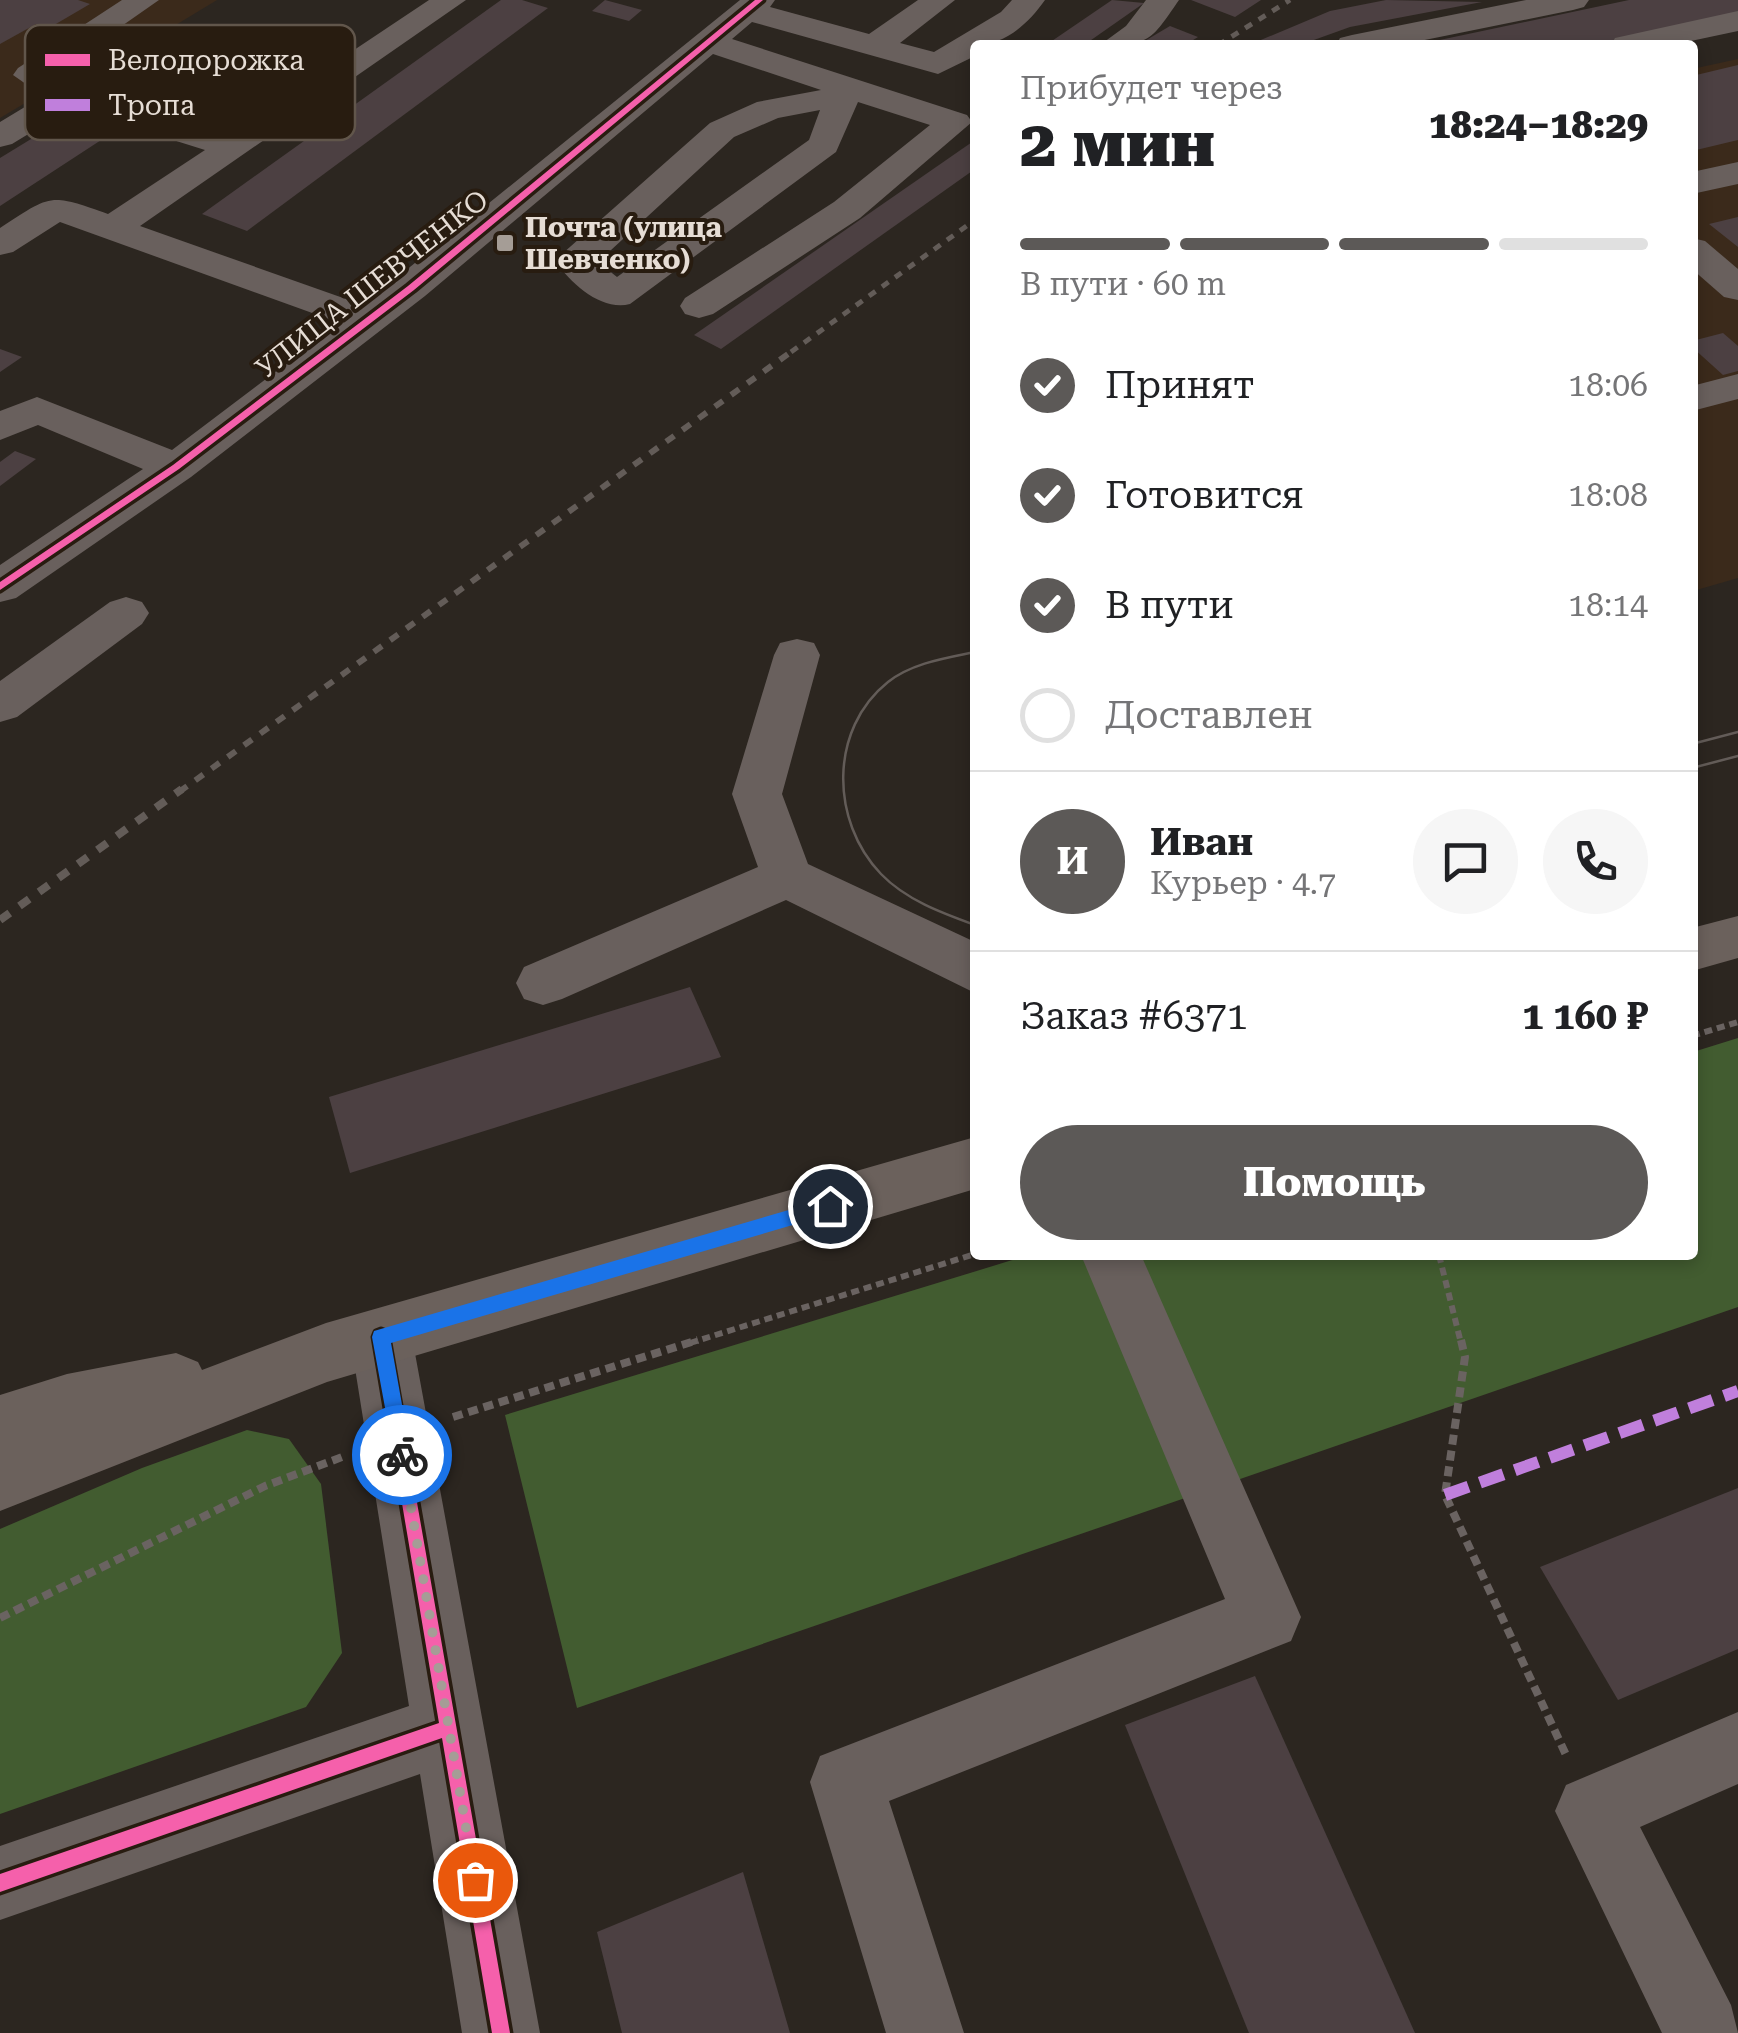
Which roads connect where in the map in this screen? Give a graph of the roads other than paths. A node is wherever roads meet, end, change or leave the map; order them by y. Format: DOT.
graph roads {
  1 [pos="144,0"];
  2 [pos="450,0"];
  3 [pos="939,0"];
  4 [pos="1028,0"];
  5 [pos="1163,0"];
  6 [pos="1573,0"];
  7 [pos="753,5"];
  8 [pos="1738,20"];
  9 [pos="106,25"];
  10 [pos="977,40"];
  11 [pos="1125,40"];
  12 [pos="1377,40"];
  13 [pos="1649,40"];
  14 [pos="708,42"];
  15 [pos="970,45"];
  16 [pos="873,46"];
  17 [pos="355,64"];
  18 [pos="847,91"];
  19 [pos="965,119"];
  20 [pos="25,122"];
  21 [pos="0,137"];
  22 [pos="209,140"];
  23 [pos="242,140"];
  24 [pos="232,147"];
  25 [pos="1738,173"];
  26 [pos="1698,182"];
  27 [pos="112,228"];
  28 [pos="0,244"];
  29 [pos="1698,254"];
  30 [pos="1738,289"];
  31 [pos="699,306"];
  32 [pos="368,320"];
  33 [pos="1738,386"];
  34 [pos="1698,397"];
  35 [pos="0,427"];
  36 [pos="176,466"];
  37 [pos="0,587"];
  38 [pos="126,614"];
  39 [pos="797,654"];
  40 [pos="0,705"];
  41 [pos="788,877"];
  42 [pos="1738,937"];
  43 [pos="1698,948"];
  44 [pos="970,963"];
  45 [pos="543,984"];
  46 [pos="970,1164"];
  47 [pos="1113,1260"];
  48 [pos="354,1345"];
  49 [pos="0,1426"];
  50 [pos="0,1480"];
  51 [pos="449,1728"];
  52 [pos="1738,1748"];
  53 [pos="0,1883"];
  54 [pos="501,2033"];
  55 [pos="925,2033"];
  56 [pos="1703,2033"];
  1 -- 9 [label="street"];
  2 -- 17 [label="street"];
  3 -- 16 [label="street"];
  4 -- 10 [label="street"];
  5 -- 11 [label="street"];
  6 -- 12 [label="street"];
  7 -- 14 [label="street, УЛИЦА ШЕВЧЕНКО"];
  7 -- 16 [label="street"];
  8 -- 13 [label="street"];
  14 -- 18 [label="street"];
  14 -- 32 [label="street, УЛИЦА ШЕВЧЕНКО"];
  15 -- 16 [label="street"];
  18 -- 18 [label="street"];
  18 -- 19 [label="street"];
  19 -- 31 [label="street"];
  20 -- 21 [label="street"];
  22 -- 24 [label="street"];
  23 -- 24 [label="street"];
  24 -- 27 [label="street"];
  25 -- 26 [label="street"];
  27 -- 28 [label="street"];
  27 -- 32 [label="street"];
  29 -- 30 [label="street"];
  32 -- 36 [label="street, УЛИЦА ШЕВЧЕНКО"];
  33 -- 34 [label="street"];
  35 -- 36 [label="street"];
  36 -- 37 [label="street, УЛИЦА ШЕВЧЕНКО"];
  38 -- 40 [label="street"];
  39 -- 41 [label="street"];
  41 -- 44 [label="street"];
  41 -- 45 [label="street"];
  42 -- 43 [label="main road"];
  46 -- 48 [label="main road"];
  47 -- 55 [label="street"];
  48 -- 49 [label="main road"];
  48 -- 50 [label="main road"];
  48 -- 51 [label="street"];
  51 -- 53 [label="street"];
  51 -- 54 [label="street"];
  52 -- 56 [label="street"];
}
